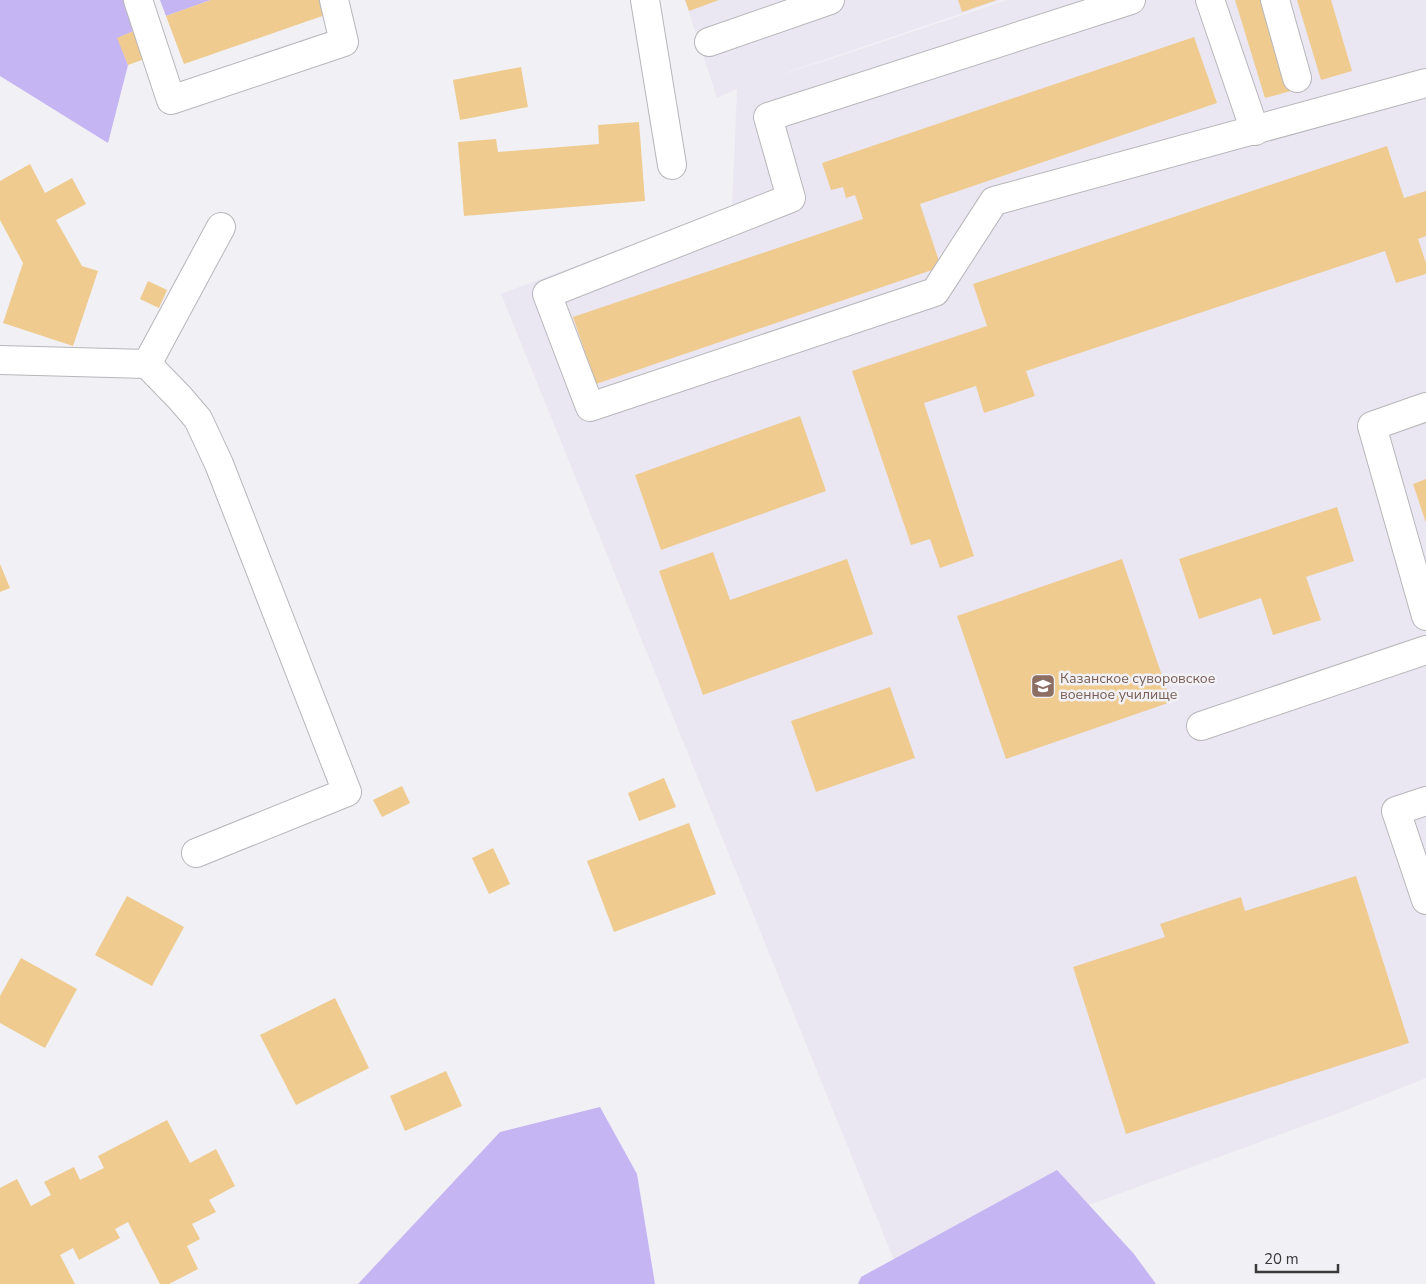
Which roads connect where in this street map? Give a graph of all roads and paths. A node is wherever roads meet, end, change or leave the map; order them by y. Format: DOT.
graph roads {
  1 [pos="138,0"];
  2 [pos="334,0"];
  3 [pos="645,0"];
  4 [pos="830,0"];
  5 [pos="1131,0"];
  6 [pos="1210,0"];
  7 [pos="1274,0"];
  8 [pos="709,42"];
  9 [pos="1297,78"];
  10 [pos="1426,83"];
  11 [pos="1255,131"];
  12 [pos="672,164"];
  13 [pos="221,227"];
  14 [pos="0,360"];
  15 [pos="147,364"];
  16 [pos="1426,407"];
  17 [pos="1426,616"];
  18 [pos="1426,650"];
  19 [pos="1201,726"];
  20 [pos="1426,801"];
  21 [pos="196,853"];
  22 [pos="1426,900"];
  1 -- 2 [label="lane"];
  3 -- 12 [label="lane"];
  4 -- 8 [label="lane"];
  5 -- 11 [label="lane"];
  6 -- 11 [label="lane"];
  7 -- 9 [label="lane"];
  10 -- 11 [label="lane"];
  13 -- 15 [label="lane"];
  14 -- 15 [label="lane"];
  15 -- 21 [label="lane"];
  16 -- 17 [label="lane"];
  18 -- 19 [label="lane"];
  20 -- 22 [label="lane"];
}
